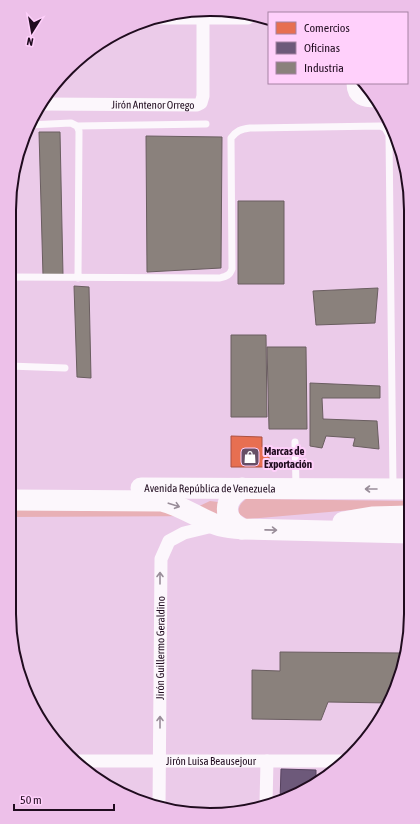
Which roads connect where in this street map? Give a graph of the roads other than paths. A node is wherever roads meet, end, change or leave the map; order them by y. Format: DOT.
graph roads {
  1 [pos="182,18"];
  2 [pos="233,18"];
  3 [pos="203,19"];
  4 [pos="353,84"];
  5 [pos="370,101"];
  6 [pos="48,104"];
  7 [pos="206,124"];
  8 [pos="36,125"];
  9 [pos="77,126"];
  10 [pos="387,132"];
  11 [pos="389,136"];
  12 [pos="16,277"];
  13 [pos="78,278"];
  14 [pos="16,366"];
  15 [pos="65,368"];
  16 [pos="295,442"];
  17 [pos="16,487"];
  18 [pos="242,488"];
  19 [pos="296,488"];
  20 [pos="402,489"];
  21 [pos="16,500"];
  22 [pos="404,516"];
  23 [pos="218,525"];
  24 [pos="242,529"];
  25 [pos="314,530"];
  26 [pos="404,533"];
  27 [pos="83,761"];
  28 [pos="159,761"];
  29 [pos="267,761"];
  30 [pos="337,761"];
  31 [pos="266,799"];
  32 [pos="159,801"];
  1 -- 3 [label="street"];
  2 -- 3 [label="street"];
  3 -- 6 [label="street, Jirón Antenor Orrego"];
  4 -- 5 [label="street"];
  7 -- 9 [label="lane"];
  8 -- 9 [label="lane"];
  9 -- 13 [label="lane"];
  10 -- 13 [label="lane"];
  11 -- 20 [label="lane"];
  12 -- 13 [label="lane"];
  14 -- 15 [label="lane"];
  16 -- 19 [label="lane"];
  17 -- 18 [label="main road, Avenida República de Venezuela"];
  18 -- 19 [label="main road, Avenida República de Venezuela"];
  18 -- 24 [label="main road"];
  20 -- 19 [label="main road, Avenida República de Venezuela, one-way"];
  21 -- 23 [label="main road, Avenida República de Venezuela, one-way"];
  22 -- 25 [label="main road, Avenida República de Venezuela"];
  23 -- 24 [label="main road, Avenida República de Venezuela"];
  28 -- 23 [label="street, Jirón Guillermo Geraldino, one-way"];
  24 -- 25 [label="main road, Avenida República de Venezuela, one-way"];
  25 -- 26 [label="main road, Avenida República de Venezuela"];
  27 -- 28 [label="street, Jirón Luisa Beausejour"];
  28 -- 29 [label="street, Jirón Luisa Beausejour"];
  28 -- 32 [label="street, Jirón Guillermo Geraldino"];
  29 -- 30 [label="street, Jirón Luisa Beausejour"];
  29 -- 31 [label="street"];
}
